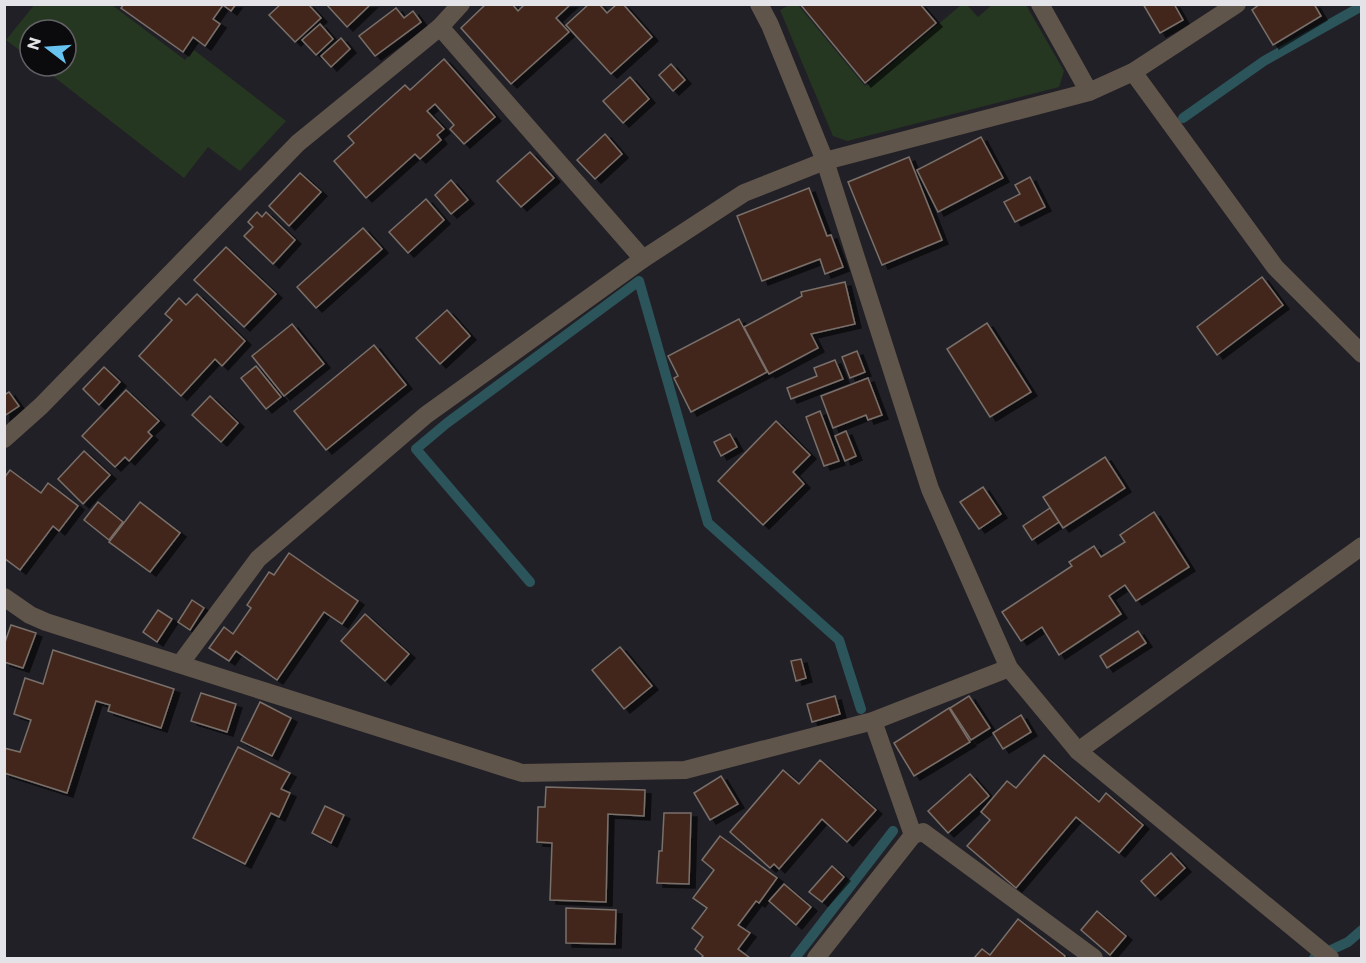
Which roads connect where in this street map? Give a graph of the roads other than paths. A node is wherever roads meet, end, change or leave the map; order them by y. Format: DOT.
graph roads {
  1 [pos="460,4"];
  2 [pos="759,4"];
  3 [pos="1040,4"];
  4 [pos="1237,4"];
  5 [pos="440,27"];
  6 [pos="1133,72"];
  7 [pos="1089,92"];
  8 [pos="825,161"];
  9 [pos="643,259"];
  10 [pos="1362,354"];
  11 [pos="4,439"];
  12 [pos="1362,546"];
  13 [pos="4,597"];
  14 [pos="180,664"];
  15 [pos="1009,668"];
  16 [pos="873,722"];
  17 [pos="1078,751"];
  18 [pos="913,835"];
  19 [pos="816,958"];
  20 [pos="1094,958"];
  21 [pos="1330,958"];
  1 -- 5 [label="street"];
  2 -- 8 [label="street"];
  3 -- 7 [label="street"];
  4 -- 6 [label="street"];
  5 -- 9 [label="street"];
  5 -- 11 [label="street"];
  6 -- 7 [label="street"];
  6 -- 10 [label="street"];
  7 -- 8 [label="street"];
  8 -- 9 [label="street"];
  8 -- 15 [label="street"];
  9 -- 14 [label="street"];
  12 -- 17 [label="street"];
  13 -- 14 [label="street"];
  14 -- 16 [label="street"];
  15 -- 16 [label="street"];
  15 -- 17 [label="street"];
  16 -- 18 [label="street"];
  17 -- 21 [label="street"];
  18 -- 19 [label="street"];
  18 -- 20 [label="street"];
}
